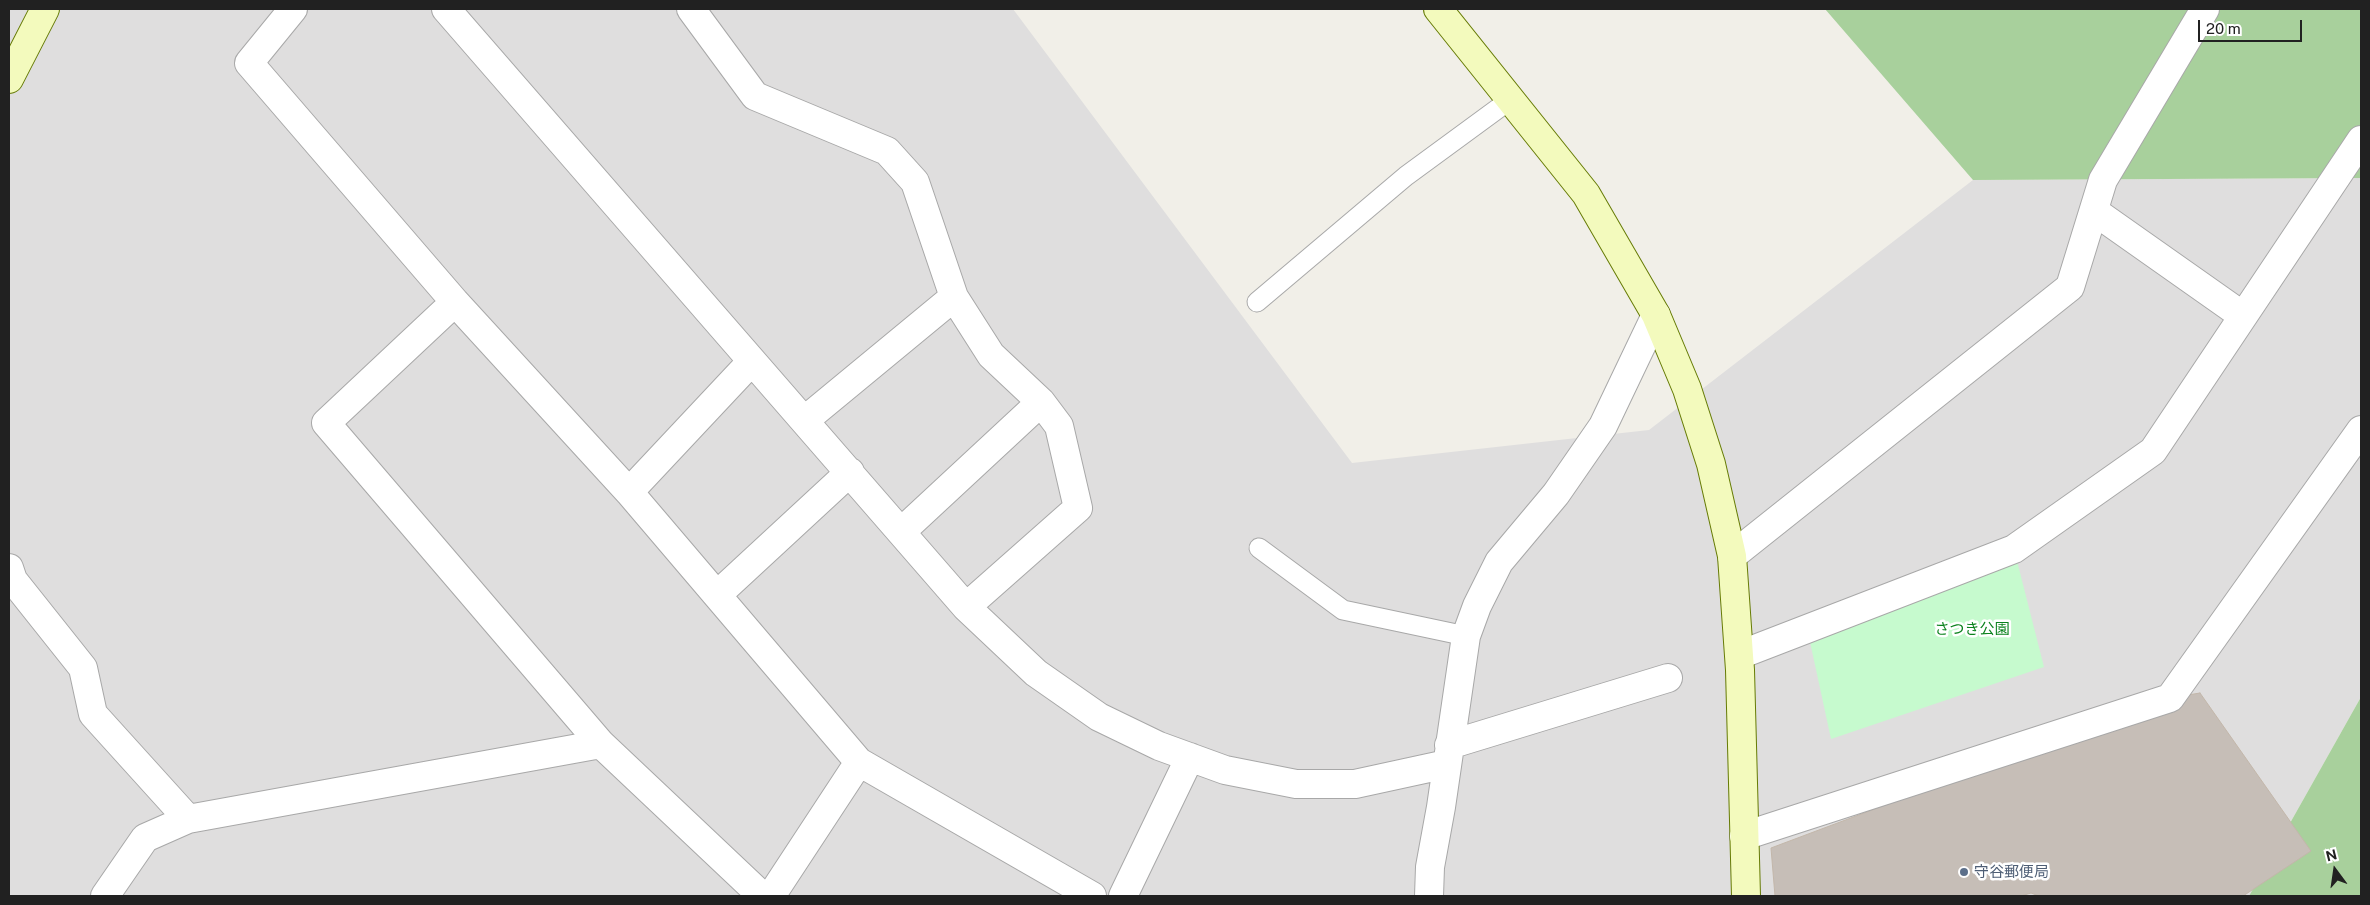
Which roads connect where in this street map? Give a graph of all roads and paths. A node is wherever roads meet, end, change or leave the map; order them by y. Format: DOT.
graph roads {
  1 [pos="45,9"];
  2 [pos="293,9"];
  3 [pos="446,9"];
  4 [pos="691,9"];
  5 [pos="1438,9"];
  6 [pos="2205,9"];
  7 [pos="9,79"];
  8 [pos="1511,99"];
  9 [pos="2360,145"];
  10 [pos="2094,210"];
  11 [pos="954,298"];
  12 [pos="455,302"];
  13 [pos="1257,302"];
  14 [pos="1656,315"];
  15 [pos="2244,316"];
  16 [pos="752,362"];
  17 [pos="1041,402"];
  18 [pos="806,420"];
  19 [pos="2361,430"];
  20 [pos="850,472"];
  21 [pos="629,492"];
  22 [pos="901,532"];
  23 [pos="1259,548"];
  24 [pos="1732,556"];
  25 [pos="9,568"];
  26 [pos="717,595"];
  27 [pos="966,607"];
  28 [pos="1466,636"];
  29 [pos="1742,654"];
  30 [pos="1668,678"];
  31 [pos="601,744"];
  32 [pos="1448,754"];
  33 [pos="1190,757"];
  34 [pos="859,762"];
  35 [pos="188,819"];
  36 [pos="1744,836"];
  37 [pos="105,896"];
  38 [pos="762,896"];
  39 [pos="771,896"];
  40 [pos="1092,896"];
  41 [pos="1123,896"];
  42 [pos="1429,896"];
  43 [pos="1746,896"];
  1 -- 7 [label="street"];
  2 -- 12 [label="street"];
  3 -- 16 [label="street"];
  4 -- 11 [label="street"];
  5 -- 8 [label="street"];
  6 -- 10 [label="street"];
  8 -- 13 [label="lane"];
  8 -- 14 [label="street"];
  9 -- 15 [label="street"];
  10 -- 15 [label="street"];
  10 -- 24 [label="street"];
  11 -- 17 [label="street"];
  11 -- 18 [label="street"];
  12 -- 21 [label="street"];
  12 -- 31 [label="street"];
  14 -- 24 [label="street"];
  14 -- 28 [label="street"];
  15 -- 29 [label="street"];
  16 -- 18 [label="street"];
  16 -- 21 [label="street"];
  17 -- 22 [label="street"];
  17 -- 27 [label="street"];
  18 -- 20 [label="street"];
  19 -- 36 [label="street"];
  20 -- 22 [label="street"];
  20 -- 26 [label="street"];
  21 -- 26 [label="street"];
  22 -- 27 [label="street"];
  23 -- 28 [label="lane"];
  24 -- 36 [label="street"];
  25 -- 35 [label="street"];
  26 -- 34 [label="street"];
  27 -- 33 [label="street"];
  28 -- 32 [label="street"];
  30 -- 32 [label="street"];
  31 -- 35 [label="street"];
  31 -- 38 [label="street"];
  32 -- 33 [label="street"];
  32 -- 42 [label="street"];
  33 -- 41 [label="street"];
  34 -- 39 [label="street"];
  34 -- 40 [label="street"];
  35 -- 37 [label="street"];
  36 -- 43 [label="street"];
}
